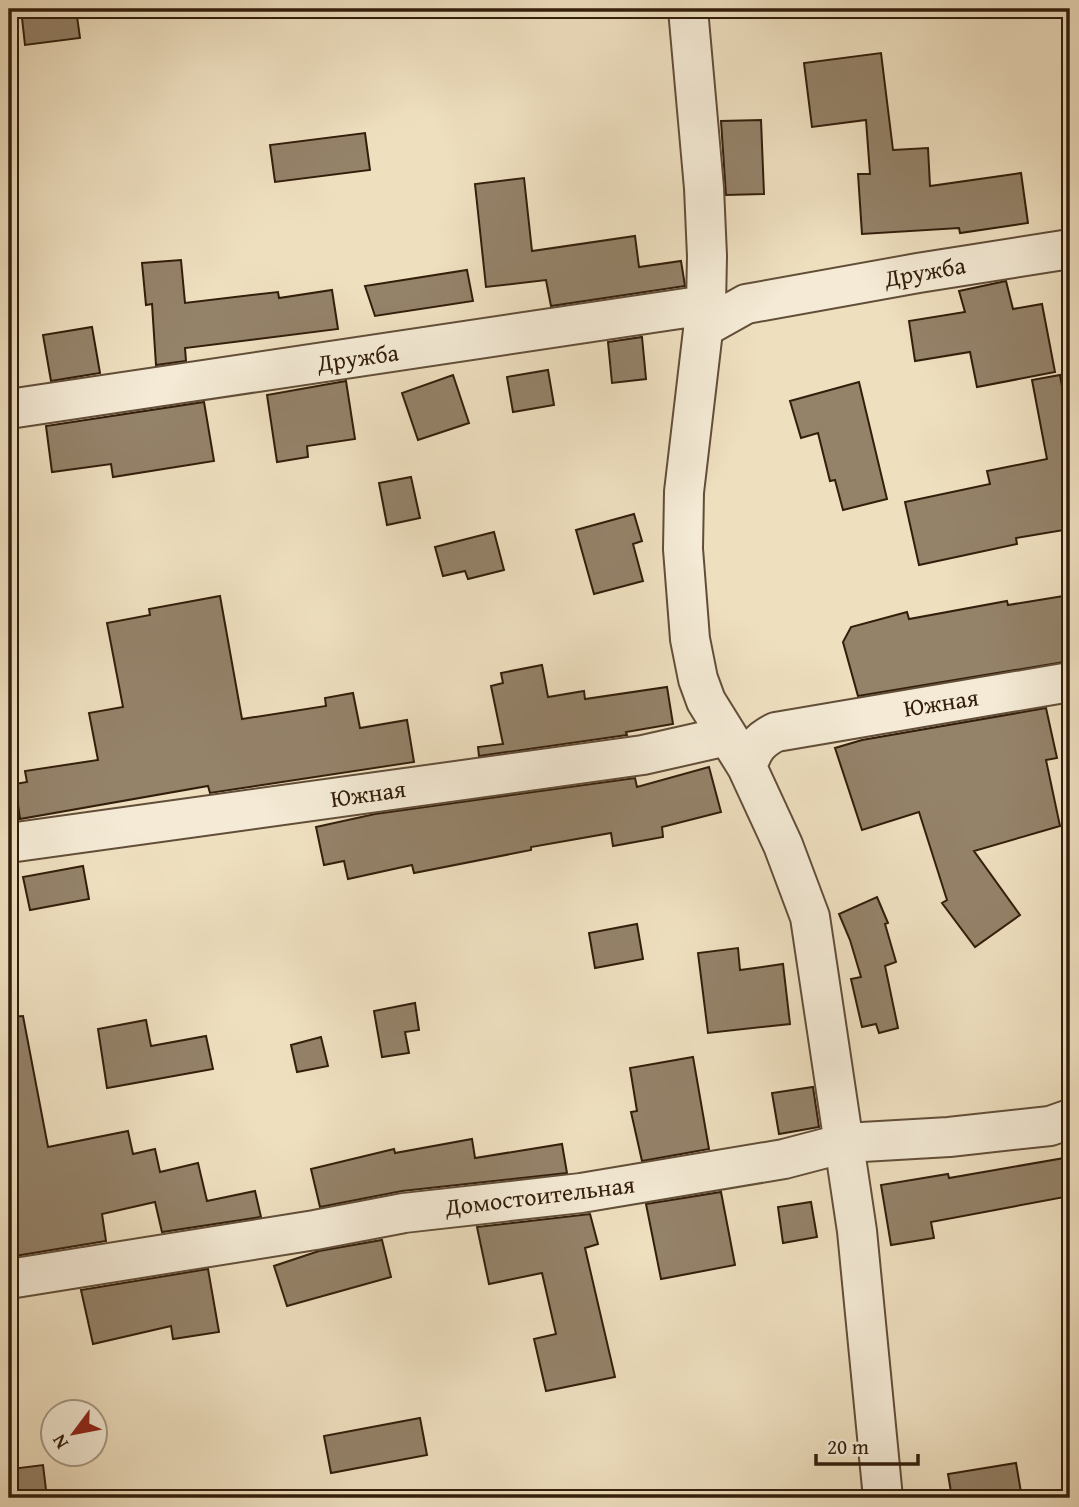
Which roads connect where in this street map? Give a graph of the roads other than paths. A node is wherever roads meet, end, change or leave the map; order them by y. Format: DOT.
graph roads {
  1 [pos="688,9"];
  2 [pos="1070,249"];
  3 [pos="705,317"];
  4 [pos="9,409"];
  5 [pos="1070,682"];
  6 [pos="737,751"];
  7 [pos="9,843"];
  8 [pos="1070,1119"];
  9 [pos="845,1143"];
  10 [pos="9,1279"];
  11 [pos="883,1498"];
  1 -- 3 [label="street"];
  2 -- 3 [label="street, Дружба"];
  3 -- 4 [label="street, Дружба"];
  3 -- 6 [label="street"];
  5 -- 6 [label="street, Южная"];
  6 -- 7 [label="street, Южная"];
  6 -- 9 [label="street"];
  8 -- 9 [label="street, Домостоительная"];
  9 -- 10 [label="street, Домостоительная"];
  9 -- 11 [label="street"];
}
